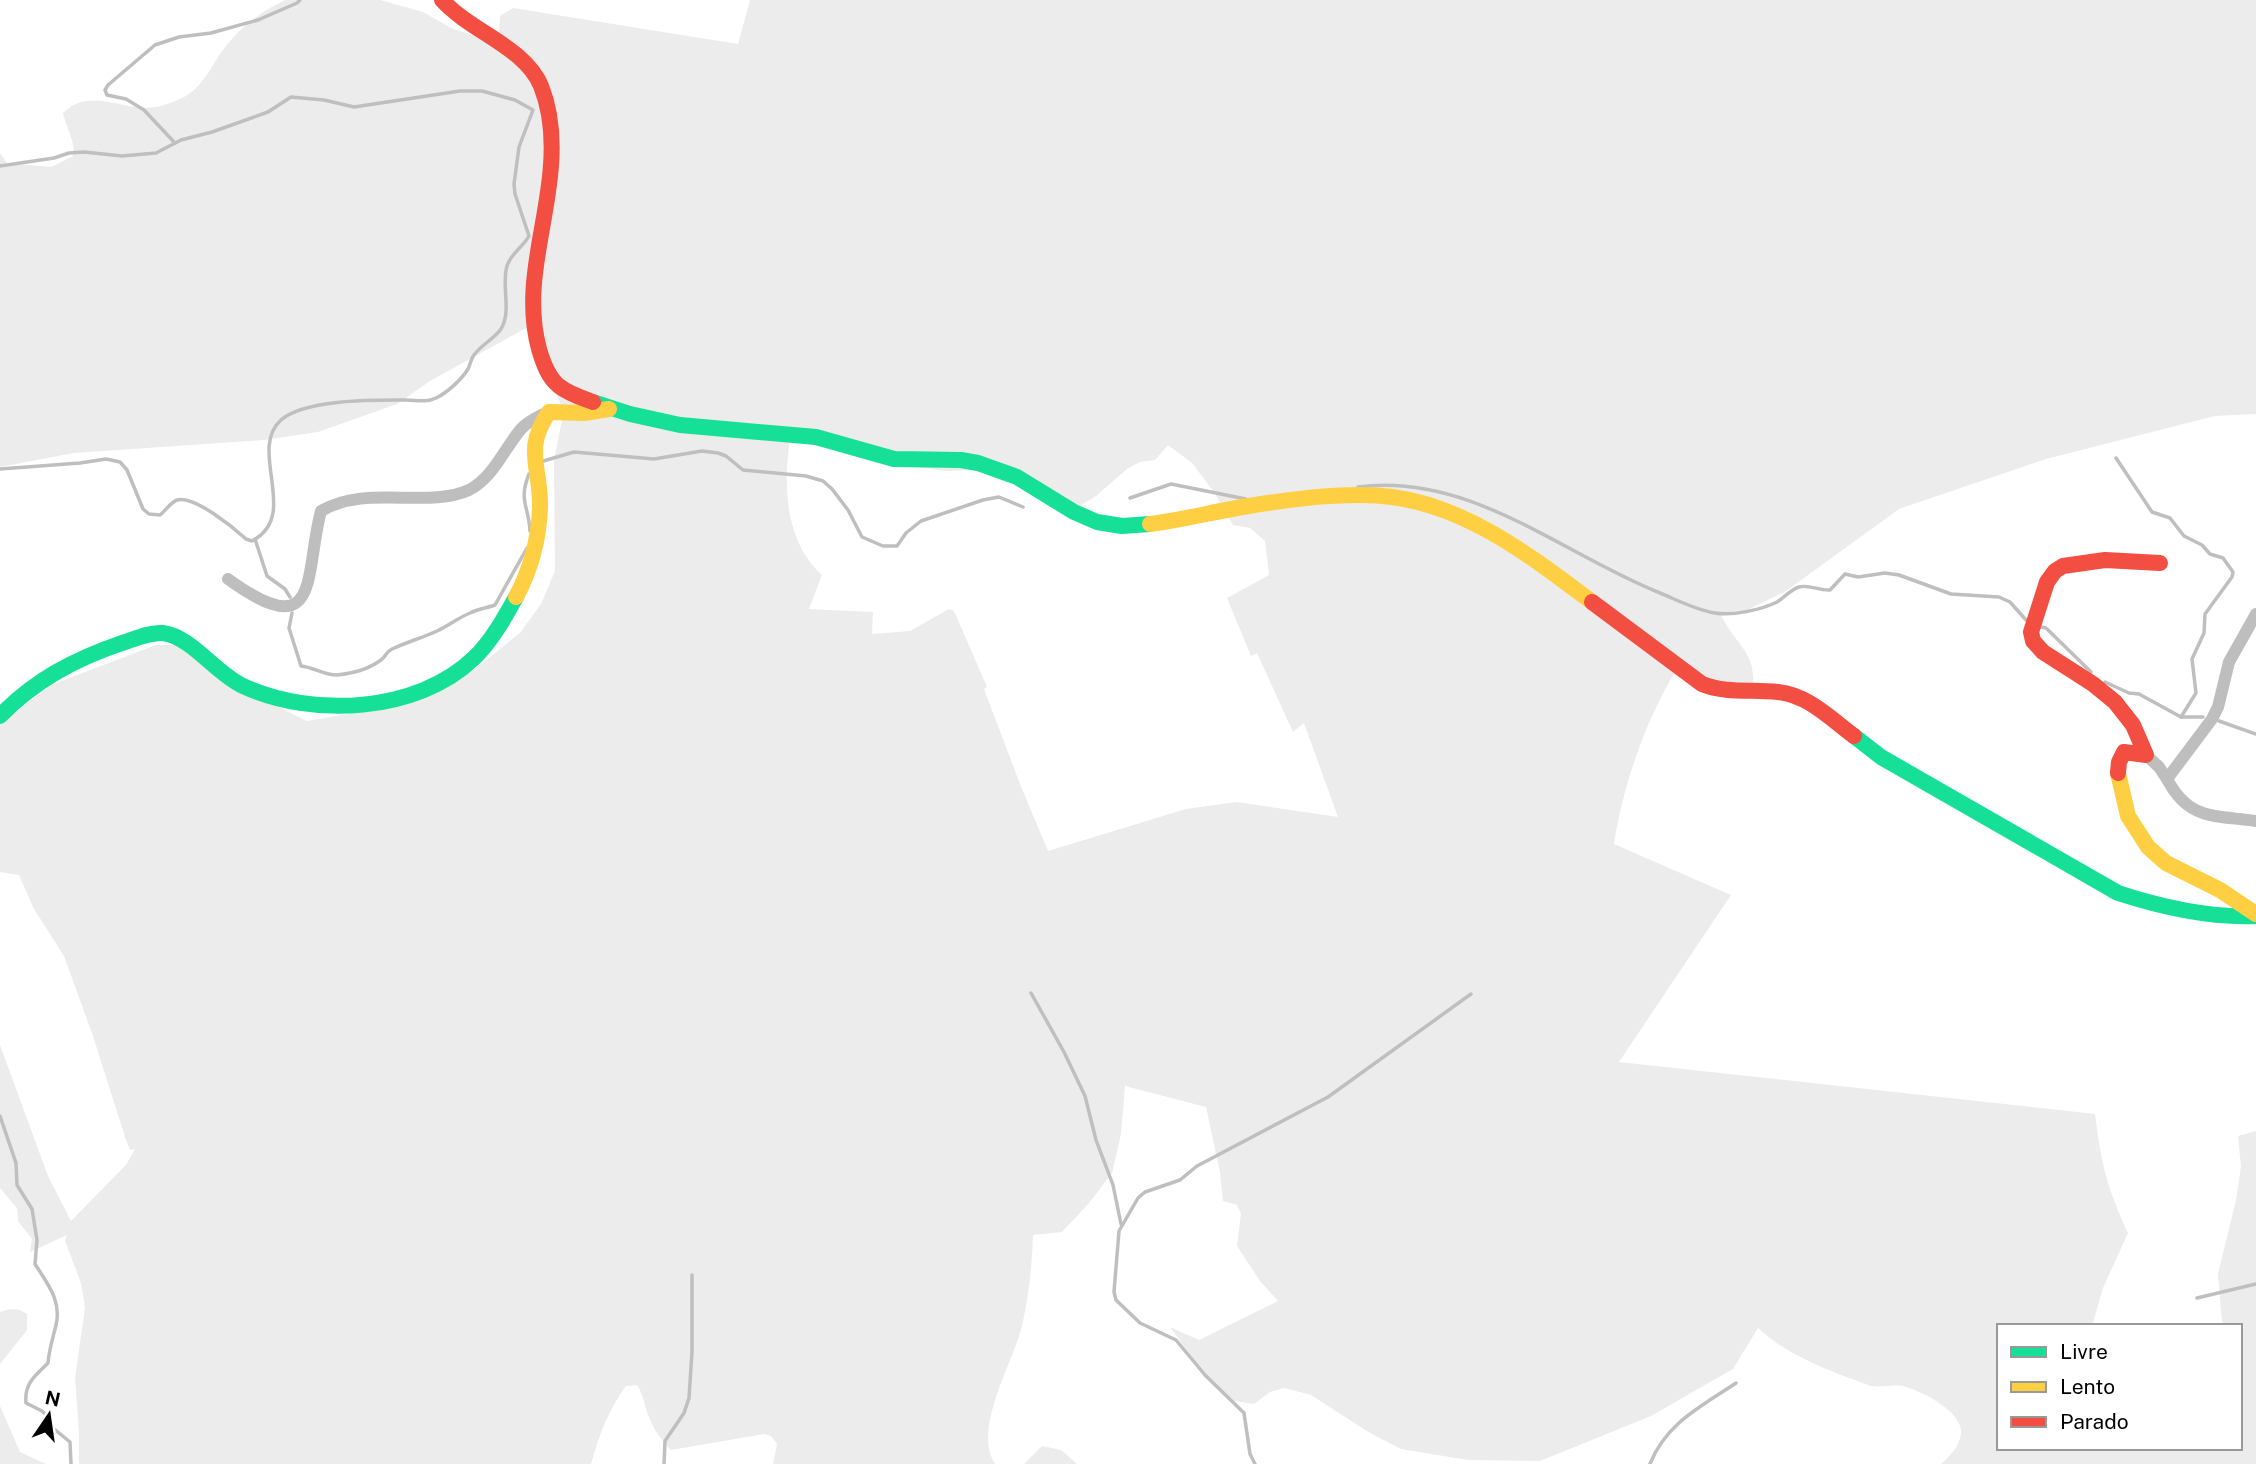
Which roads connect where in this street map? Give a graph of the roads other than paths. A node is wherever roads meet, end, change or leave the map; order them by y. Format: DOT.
graph roads {
  1 [pos="442,0"];
  2 [pos="609,408"];
  3 [pos="548,412"];
  4 [pos="2160,563"];
  5 [pos="228,579"];
  6 [pos="2256,614"];
  7 [pos="0,716"];
  8 [pos="2146,755"];
  9 [pos="2167,779"];
  10 [pos="2256,821"];
  11 [pos="2256,915"];
  1 -- 2 [label="street"];
  2 -- 3 [label="street"];
  2 -- 11 [label="street"];
  3 -- 5 [label="street"];
  3 -- 7 [label="street"];
  4 -- 8 [label="street"];
  6 -- 9 [label="street"];
  8 -- 9 [label="street"];
  8 -- 11 [label="street"];
  9 -- 10 [label="street"];
}
